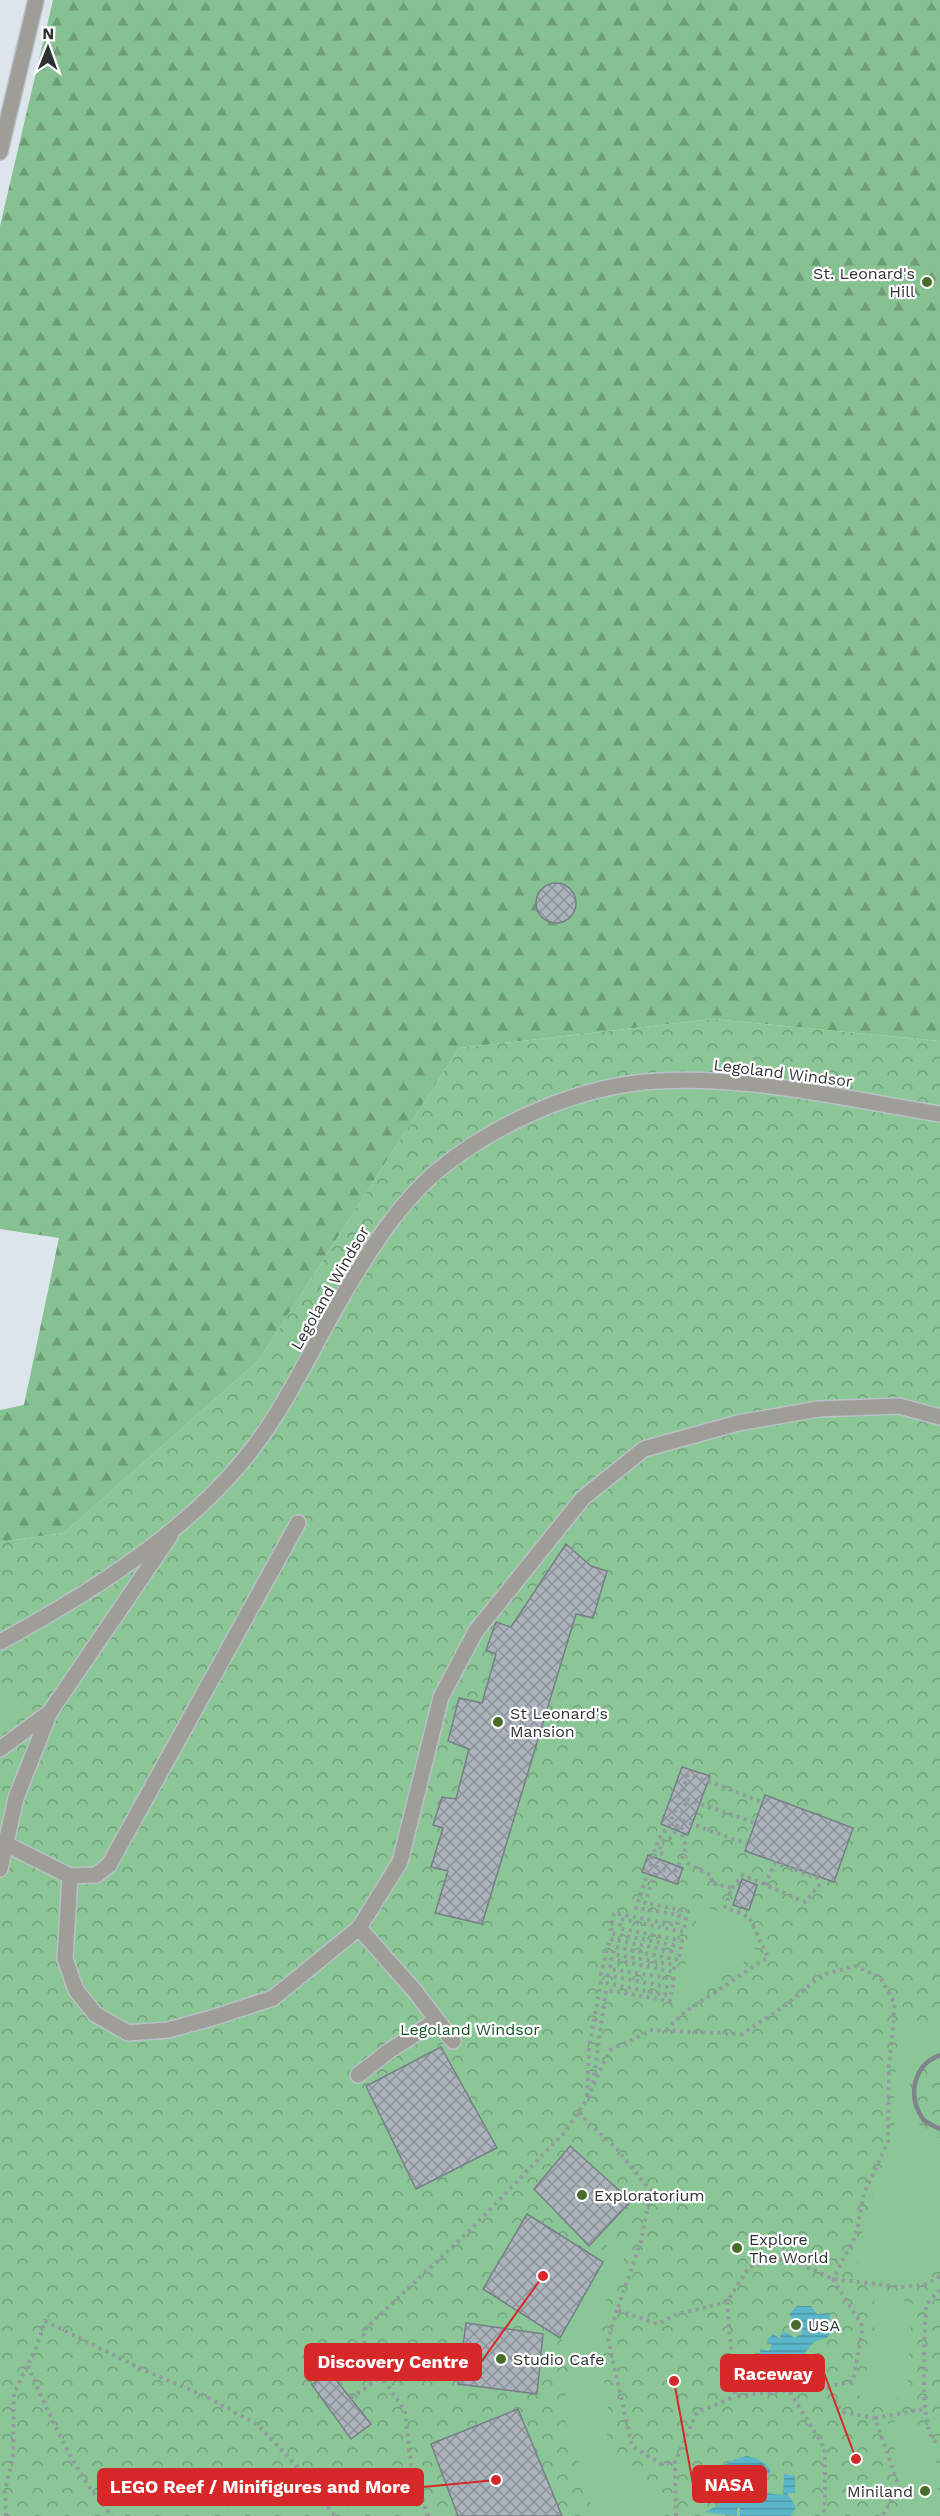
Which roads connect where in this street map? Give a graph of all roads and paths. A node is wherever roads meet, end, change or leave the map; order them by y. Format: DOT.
graph roads {
  1 [pos="36,0"];
  2 [pos="0,152"];
  3 [pos="940,1114"];
  4 [pos="940,1417"];
  5 [pos="298,1523"];
  6 [pos="176,1526"];
  7 [pos="0,1642"];
  8 [pos="50,1712"];
  9 [pos="0,1749"];
  10 [pos="762,1802"];
  11 [pos="754,1823"];
  12 [pos="6,1844"];
  13 [pos="747,1844"];
  14 [pos="663,1854"];
  15 [pos="687,1863"];
  16 [pos="0,1869"];
  17 [pos="70,1876"];
  18 [pos="765,1885"];
  19 [pos="732,1888"];
  20 [pos="359,1928"];
  21 [pos="437,2020"];
  22 [pos="666,2031"];
  23 [pos="453,2041"];
  24 [pos="358,2074"];
  25 [pos="593,2088"];
  26 [pos="587,2099"];
  27 [pos="578,2113"];
  28 [pos="940,2276"];
  29 [pos="833,2279"];
  30 [pos="940,2290"];
  31 [pos="727,2302"];
  32 [pos="617,2310"];
  33 [pos="28,2365"];
  34 [pos="381,2378"];
  35 [pos="827,2387"];
  36 [pos="790,2392"];
  37 [pos="735,2397"];
  38 [pos="351,2398"];
  39 [pos="925,2409"];
  40 [pos="875,2418"];
  41 [pos="940,2445"];
  42 [pos="675,2462"];
  43 [pos="6,2516"];
  44 [pos="111,2516"];
  45 [pos="335,2516"];
  46 [pos="428,2516"];
  47 [pos="676,2516"];
  48 [pos="823,2516"];
  49 [pos="882,2516"];
  1 -- 2 [label="street"];
  3 -- 6 [label="street, Legoland Windsor"];
  4 -- 20 [label="street"];
  5 -- 17 [label="street"];
  6 -- 7 [label="street"];
  6 -- 8 [label="street"];
  8 -- 9 [label="street"];
  8 -- 12 [label="street"];
  10 -- 26 [label="path"];
  11 -- 14 [label="path"];
  12 -- 16 [label="street"];
  12 -- 17 [label="street"];
  13 -- 25 [label="path"];
  15 -- 19 [label="path"];
  17 -- 20 [label="street"];
  18 -- 18 [label="path"];
  18 -- 19 [label="path"];
  19 -- 22 [label="path"];
  20 -- 21 [label="street"];
  21 -- 23 [label="street"];
  21 -- 24 [label="street"];
  22 -- 25 [label="path"];
  22 -- 29 [label="path"];
  25 -- 26 [label="path"];
  26 -- 27 [label="path"];
  27 -- 32 [label="path"];
  27 -- 34 [label="path"];
  28 -- 29 [label="path"];
  29 -- 31 [label="path"];
  29 -- 35 [label="path"];
  30 -- 39 [label="path"];
  31 -- 32 [label="path"];
  31 -- 37 [label="path"];
  32 -- 42 [label="path"];
  33 -- 43 [label="path"];
  33 -- 44 [label="path"];
  33 -- 45 [label="path"];
  34 -- 38 [label="path"];
  34 -- 46 [label="path"];
  35 -- 36 [label="path"];
  35 -- 40 [label="path"];
  36 -- 37 [label="path"];
  36 -- 48 [label="path"];
  37 -- 42 [label="path"];
  39 -- 40 [label="path"];
  39 -- 41 [label="path"];
  40 -- 49 [label="path"];
  42 -- 47 [label="path"];
}
